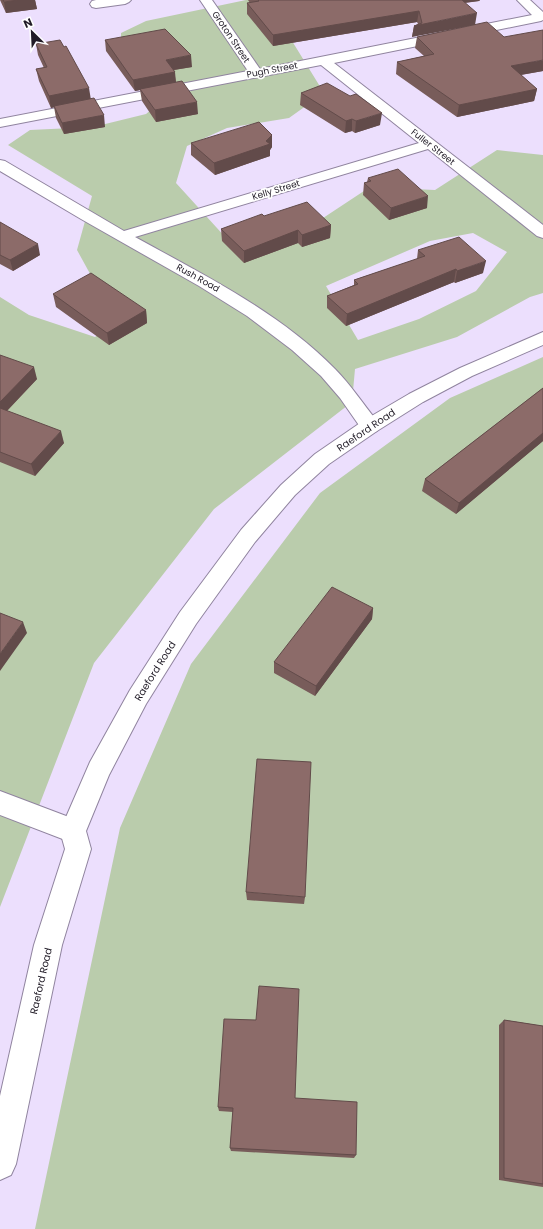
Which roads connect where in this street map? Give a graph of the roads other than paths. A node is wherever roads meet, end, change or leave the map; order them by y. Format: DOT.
graph roads {
  1 [pos="125,0"];
  2 [pos="206,0"];
  3 [pos="523,0"];
  4 [pos="96,4"];
  5 [pos="542,17"];
  6 [pos="323,60"];
  7 [pos="256,74"];
  8 [pos="0,123"];
  9 [pos="430,144"];
  10 [pos="0,164"];
  11 [pos="543,233"];
  12 [pos="122,236"];
  13 [pos="543,338"];
  14 [pos="370,426"];
  15 [pos="0,803"];
  16 [pos="73,832"];
  17 [pos="0,1164"];
  1 -- 4 [label="street"];
  2 -- 7 [label="street, Groton Street"];
  3 -- 5 [label="street"];
  5 -- 6 [label="street, Pugh Street"];
  6 -- 7 [label="street, Pugh Street"];
  6 -- 9 [label="street, Fuller Street"];
  7 -- 8 [label="street, Pugh Street"];
  9 -- 11 [label="street, Fuller Street"];
  9 -- 12 [label="street, Kelly Street"];
  10 -- 12 [label="street, Rush Road"];
  12 -- 14 [label="street, Rush Road"];
  13 -- 14 [label="street, Raeford Road"];
  14 -- 16 [label="street, Raeford Road"];
  15 -- 16 [label="street"];
  16 -- 17 [label="street, Raeford Road"];
}
